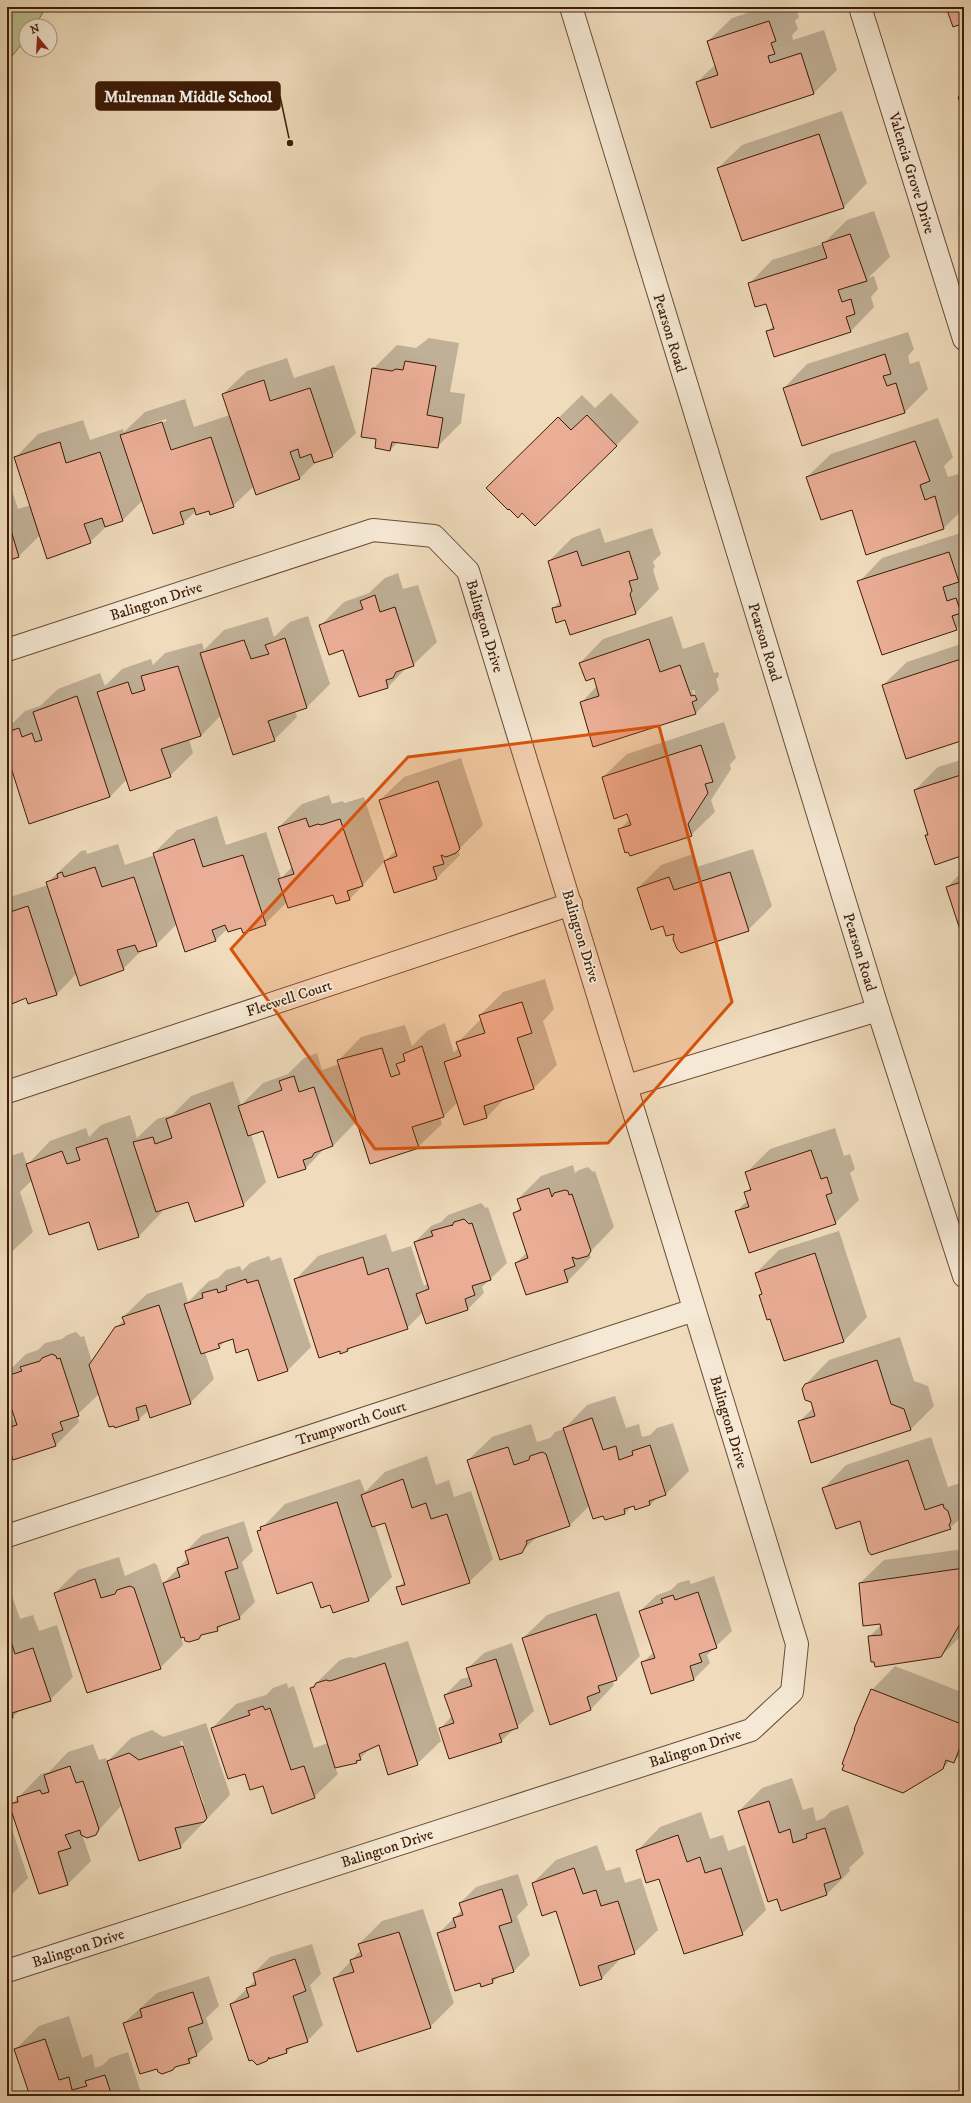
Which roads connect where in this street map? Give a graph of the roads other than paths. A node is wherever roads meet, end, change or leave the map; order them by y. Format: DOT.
graph roads {
  1 [pos="571,7"];
  2 [pos="860,7"];
  3 [pos="956,283"];
  4 [pos="964,339"];
  5 [pos="7,650"];
  6 [pos="571,904"];
  7 [pos="878,1010"];
  8 [pos="627,1086"];
  9 [pos="7,1092"];
  10 [pos="964,1276"];
  11 [pos="694,1310"];
  12 [pos="7,1536"];
  13 [pos="7,1971"];
  1 -- 7 [label="street, Pearson Road"];
  2 -- 3 [label="street, Valencia Grove Drive"];
  3 -- 4 [label="street, Valencia Grove Drive"];
  5 -- 6 [label="street, Balington Drive"];
  6 -- 8 [label="street, Balington Drive"];
  6 -- 9 [label="street, Fleewell Court"];
  7 -- 8 [label="street"];
  7 -- 10 [label="street, Pearson Road"];
  8 -- 11 [label="street, Balington Drive"];
  11 -- 12 [label="street, Trumpworth Court"];
  11 -- 13 [label="street, Balington Drive"];
}
